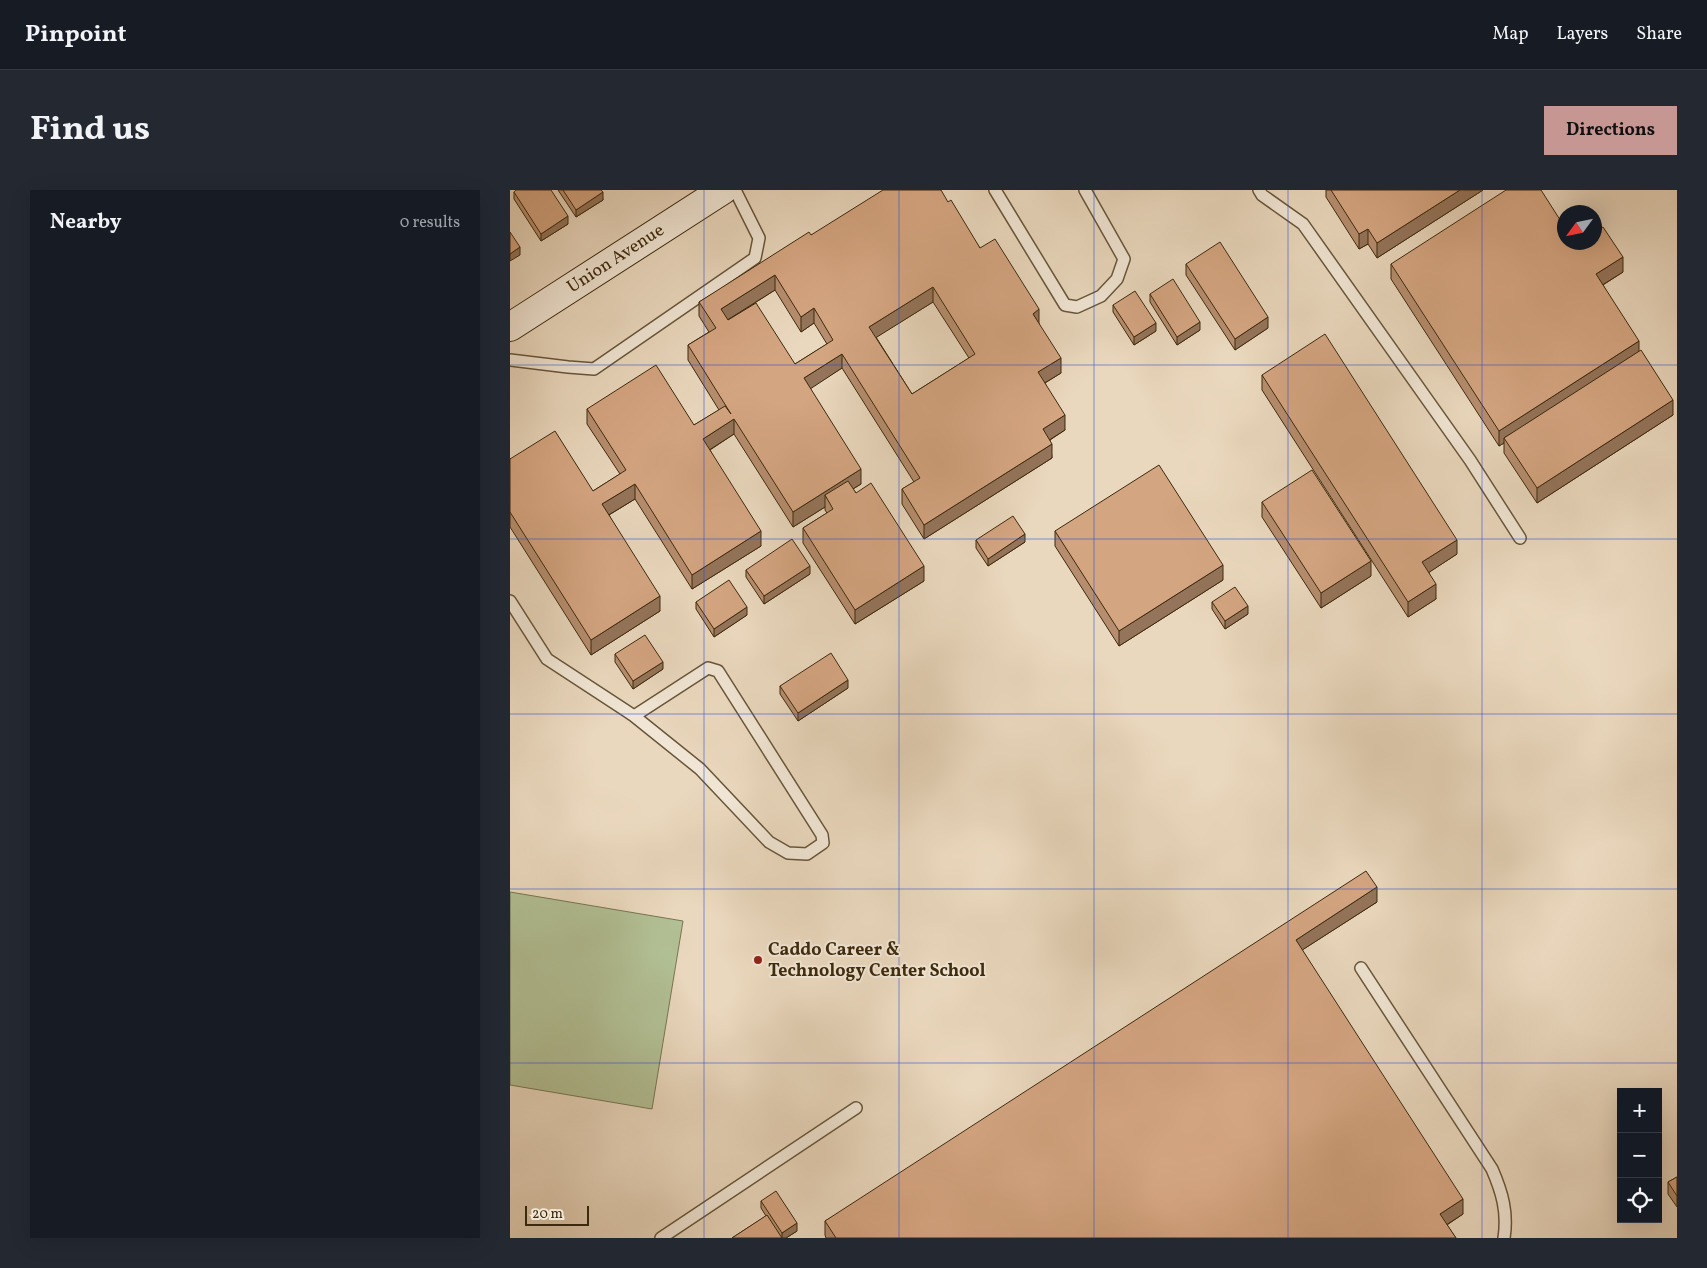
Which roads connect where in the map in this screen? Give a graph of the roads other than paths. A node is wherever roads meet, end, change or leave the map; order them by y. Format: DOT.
graph roads {
  1 [pos="722,190"];
  2 [pos="735,190"];
  3 [pos="995,190"];
  4 [pos="1084,190"];
  5 [pos="1259,190"];
  6 [pos="510,327"];
  7 [pos="510,360"];
  8 [pos="1520,538"];
  9 [pos="510,601"];
  10 [pos="634,716"];
  11 [pos="1361,968"];
  12 [pos="856,1108"];
  13 [pos="661,1238"];
  14 [pos="1504,1238"];
  1 -- 6 [label="street, Union Avenue"];
  2 -- 7 [label="lane"];
  3 -- 4 [label="lane"];
  5 -- 8 [label="lane"];
  9 -- 10 [label="lane"];
  10 -- 10 [label="lane"];
  11 -- 14 [label="lane"];
  12 -- 13 [label="lane"];
}
